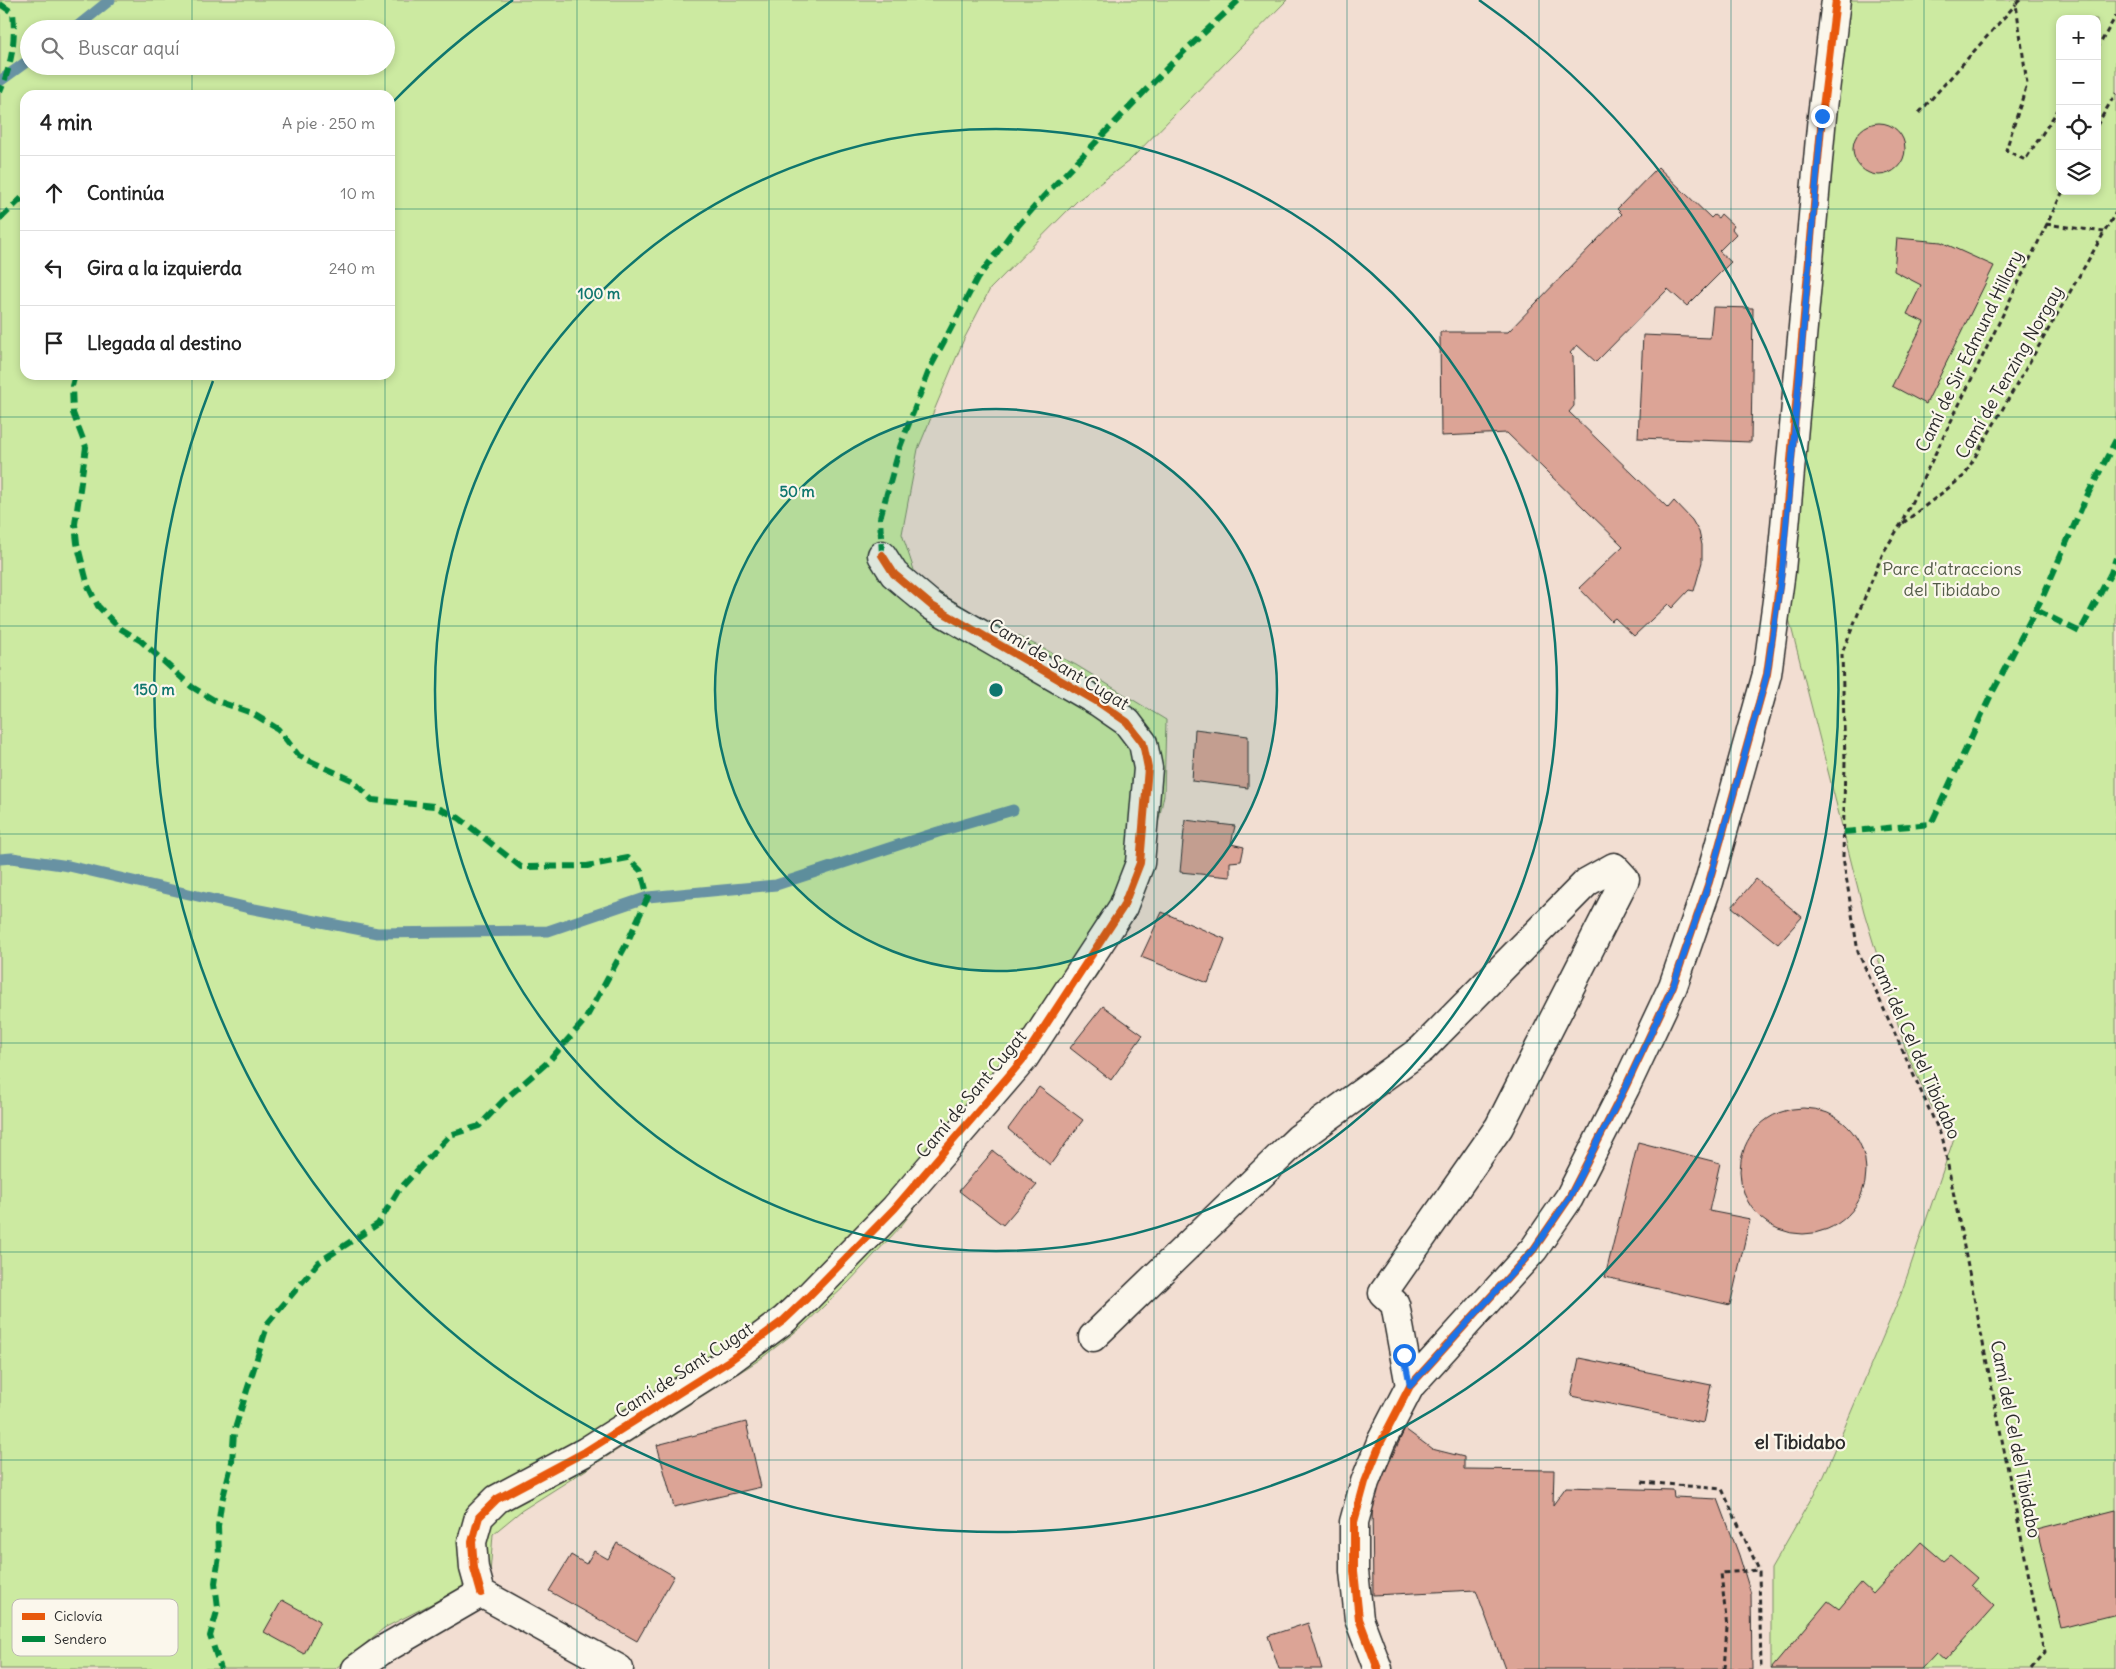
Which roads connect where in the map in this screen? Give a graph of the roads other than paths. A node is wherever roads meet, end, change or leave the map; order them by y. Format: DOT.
graph roads {
  1 [pos="1836,0"];
  2 [pos="882,555"];
  3 [pos="1093,1337"];
  4 [pos="1410,1386"];
  5 [pos="482,1593"];
  6 [pos="356,1669"];
  7 [pos="619,1669"];
  8 [pos="1378,1669"];
  1 -- 4 [label="street"];
  2 -- 5 [label="street, Camí de Sant Cugat"];
  3 -- 4 [label="street"];
  4 -- 8 [label="street"];
  5 -- 6 [label="street"];
  5 -- 7 [label="street"];
}
